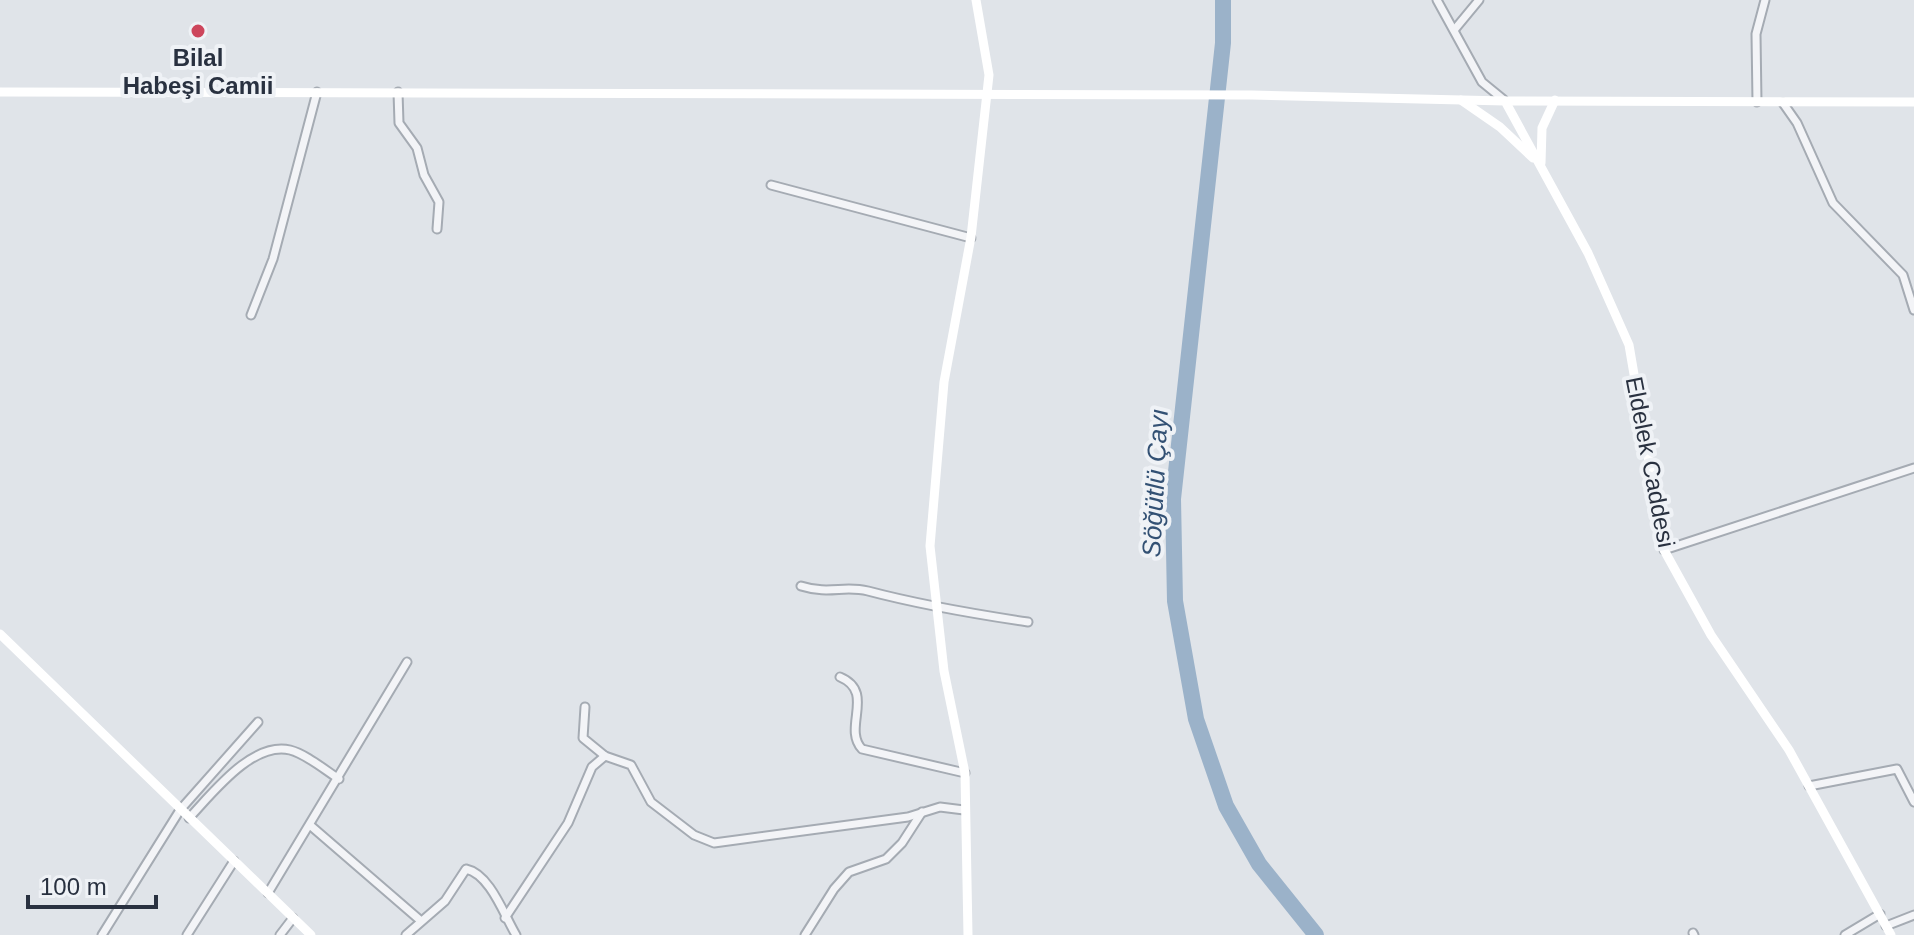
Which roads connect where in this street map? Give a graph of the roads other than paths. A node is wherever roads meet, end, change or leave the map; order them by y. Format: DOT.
graph roads {
  1 [pos="976,0"];
  2 [pos="1437,0"];
  3 [pos="1479,0"];
  4 [pos="1765,0"];
  5 [pos="1455,29"];
  6 [pos="0,92"];
  7 [pos="317,92"];
  8 [pos="398,92"];
  9 [pos="986,95"];
  10 [pos="1461,100"];
  11 [pos="1555,100"];
  12 [pos="1505,101"];
  13 [pos="1757,102"];
  14 [pos="1914,102"];
  15 [pos="1783,103"];
  16 [pos="1541,166"];
  17 [pos="771,185"];
  18 [pos="437,229"];
  19 [pos="971,238"];
  20 [pos="1914,310"];
  21 [pos="251,315"];
  22 [pos="1914,468"];
  23 [pos="1664,550"];
  24 [pos="801,586"];
  25 [pos="939,608"];
  26 [pos="1028,622"];
  27 [pos="0,634"];
  28 [pos="407,662"];
  29 [pos="840,677"];
  30 [pos="585,707"];
  31 [pos="258,722"];
  32 [pos="605,756"];
  33 [pos="965,773"];
  34 [pos="339,779"];
  35 [pos="1809,786"];
  36 [pos="1914,802"];
  37 [pos="180,810"];
  38 [pos="964,810"];
  39 [pos="922,812"];
  40 [pos="189,818"];
  41 [pos="311,826"];
  42 [pos="234,861"];
  43 [pos="268,893"];
  44 [pos="1880,914"];
  45 [pos="1914,915"];
  46 [pos="293,918"];
  47 [pos="505,918"];
  48 [pos="421,921"];
  49 [pos="1888,931"];
  50 [pos="102,935"];
  51 [pos="187,935"];
  52 [pos="280,935"];
  53 [pos="311,935"];
  54 [pos="406,935"];
  55 [pos="516,935"];
  56 [pos="805,935"];
  57 [pos="968,935"];
  58 [pos="1845,935"];
  1 -- 9 [label="main road"];
  2 -- 5 [label="street"];
  3 -- 5 [label="street"];
  4 -- 13 [label="street"];
  5 -- 12 [label="street"];
  6 -- 7 [label="main road"];
  7 -- 8 [label="main road"];
  7 -- 21 [label="street"];
  8 -- 9 [label="main road"];
  8 -- 18 [label="street"];
  9 -- 10 [label="main road"];
  9 -- 19 [label="main road"];
  10 -- 12 [label="main road"];
  10 -- 16 [label="main road"];
  11 -- 12 [label="main road"];
  11 -- 13 [label="main road"];
  11 -- 16 [label="main road"];
  12 -- 16 [label="main road, Eldelek Caddesi"];
  13 -- 15 [label="main road"];
  14 -- 15 [label="main road"];
  15 -- 20 [label="street"];
  16 -- 23 [label="main road, Eldelek Caddesi"];
  17 -- 19 [label="street"];
  19 -- 25 [label="main road"];
  22 -- 23 [label="street"];
  23 -- 35 [label="main road, Eldelek Caddesi"];
  24 -- 25 [label="street"];
  25 -- 26 [label="street"];
  25 -- 33 [label="main road"];
  27 -- 37 [label="main road"];
  28 -- 34 [label="street"];
  29 -- 33 [label="street"];
  30 -- 32 [label="street"];
  31 -- 37 [label="street"];
  32 -- 39 [label="street"];
  32 -- 47 [label="street"];
  33 -- 38 [label="main road"];
  34 -- 40 [label="street"];
  34 -- 41 [label="street"];
  35 -- 36 [label="street"];
  35 -- 44 [label="main road, Eldelek Caddesi"];
  37 -- 40 [label="main road"];
  37 -- 50 [label="street"];
  38 -- 39 [label="street"];
  38 -- 57 [label="main road"];
  39 -- 56 [label="street"];
  40 -- 42 [label="main road"];
  41 -- 43 [label="street"];
  41 -- 48 [label="street"];
  42 -- 43 [label="main road"];
  42 -- 51 [label="street"];
  43 -- 46 [label="main road"];
  44 -- 49 [label="main road, Eldelek Caddesi"];
  44 -- 58 [label="street"];
  45 -- 49 [label="street"];
  46 -- 52 [label="street"];
  46 -- 53 [label="main road"];
  47 -- 48 [label="street"];
  47 -- 55 [label="street"];
  48 -- 54 [label="street"];
}
